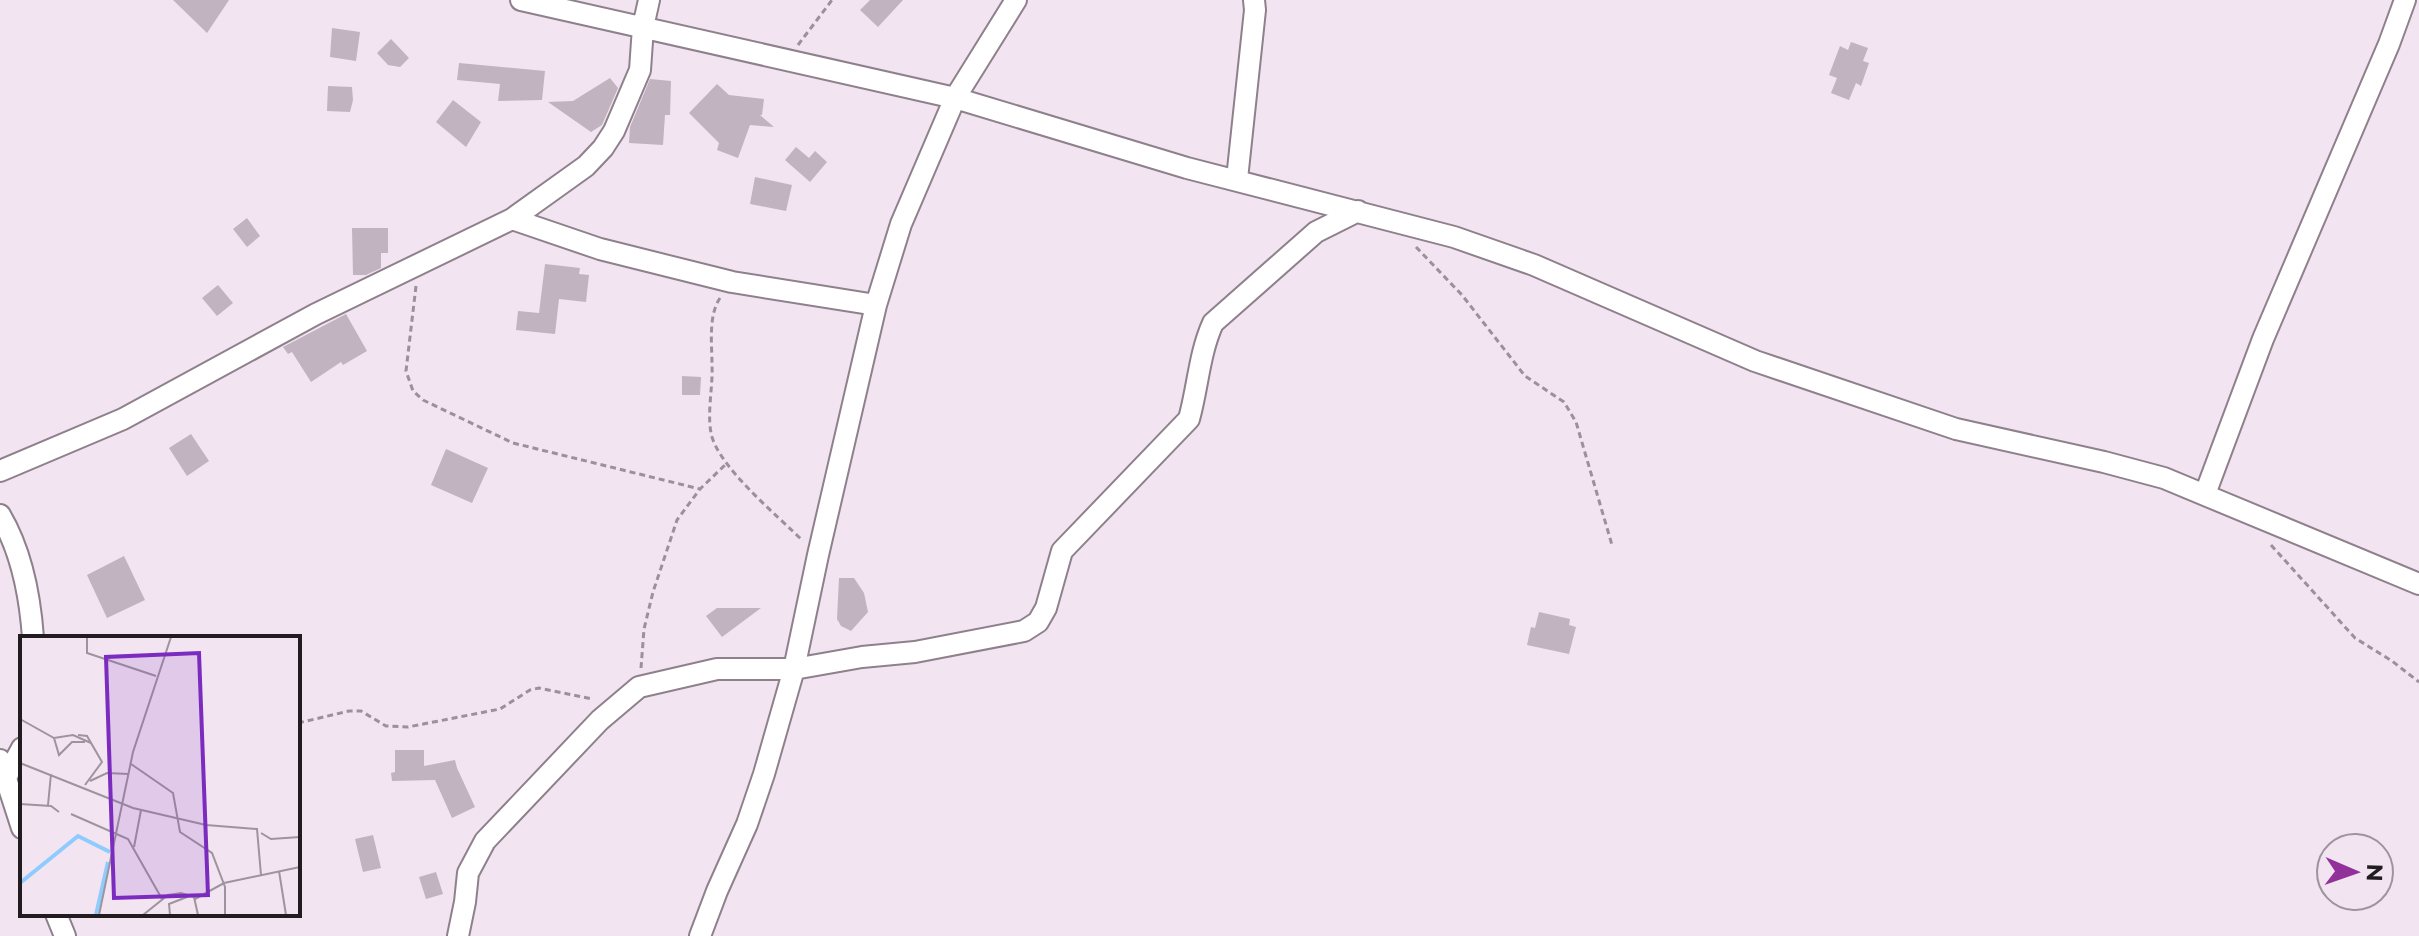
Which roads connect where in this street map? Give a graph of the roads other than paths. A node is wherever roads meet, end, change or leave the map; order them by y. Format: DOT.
graph roads {
  1 [pos="521,0"];
  2 [pos="649,0"];
  3 [pos="1016,0"];
  4 [pos="1254,0"];
  5 [pos="2405,0"];
  6 [pos="643,27"];
  7 [pos="955,98"];
  8 [pos="1237,179"];
  9 [pos="1358,211"];
  10 [pos="512,219"];
  11 [pos="876,305"];
  12 [pos="0,471"];
  13 [pos="2205,494"];
  14 [pos="0,515"];
  15 [pos="2419,584"];
  16 [pos="33,636"];
  17 [pos="794,669"];
  18 [pos="20,751"];
  19 [pos="2,775"];
  20 [pos="0,818"];
  21 [pos="20,823"];
  22 [pos="20,834"];
  23 [pos="57,916"];
  24 [pos="65,936"];
  25 [pos="458,936"];
  26 [pos="700,936"];
  1 -- 6 [label="street"];
  2 -- 6 [label="street"];
  3 -- 7 [label="street"];
  4 -- 8 [label="street"];
  5 -- 13 [label="street"];
  6 -- 7 [label="street"];
  6 -- 10 [label="street"];
  7 -- 8 [label="street"];
  7 -- 11 [label="street"];
  8 -- 9 [label="street"];
  9 -- 13 [label="street"];
  9 -- 17 [label="street"];
  10 -- 11 [label="street"];
  10 -- 12 [label="street"];
  11 -- 17 [label="street"];
  13 -- 15 [label="street"];
  14 -- 16 [label="street"];
  17 -- 25 [label="street"];
  17 -- 26 [label="street"];
  18 -- 19 [label="street"];
  19 -- 21 [label="street"];
  20 -- 22 [label="street"];
  23 -- 24 [label="street"];
}
